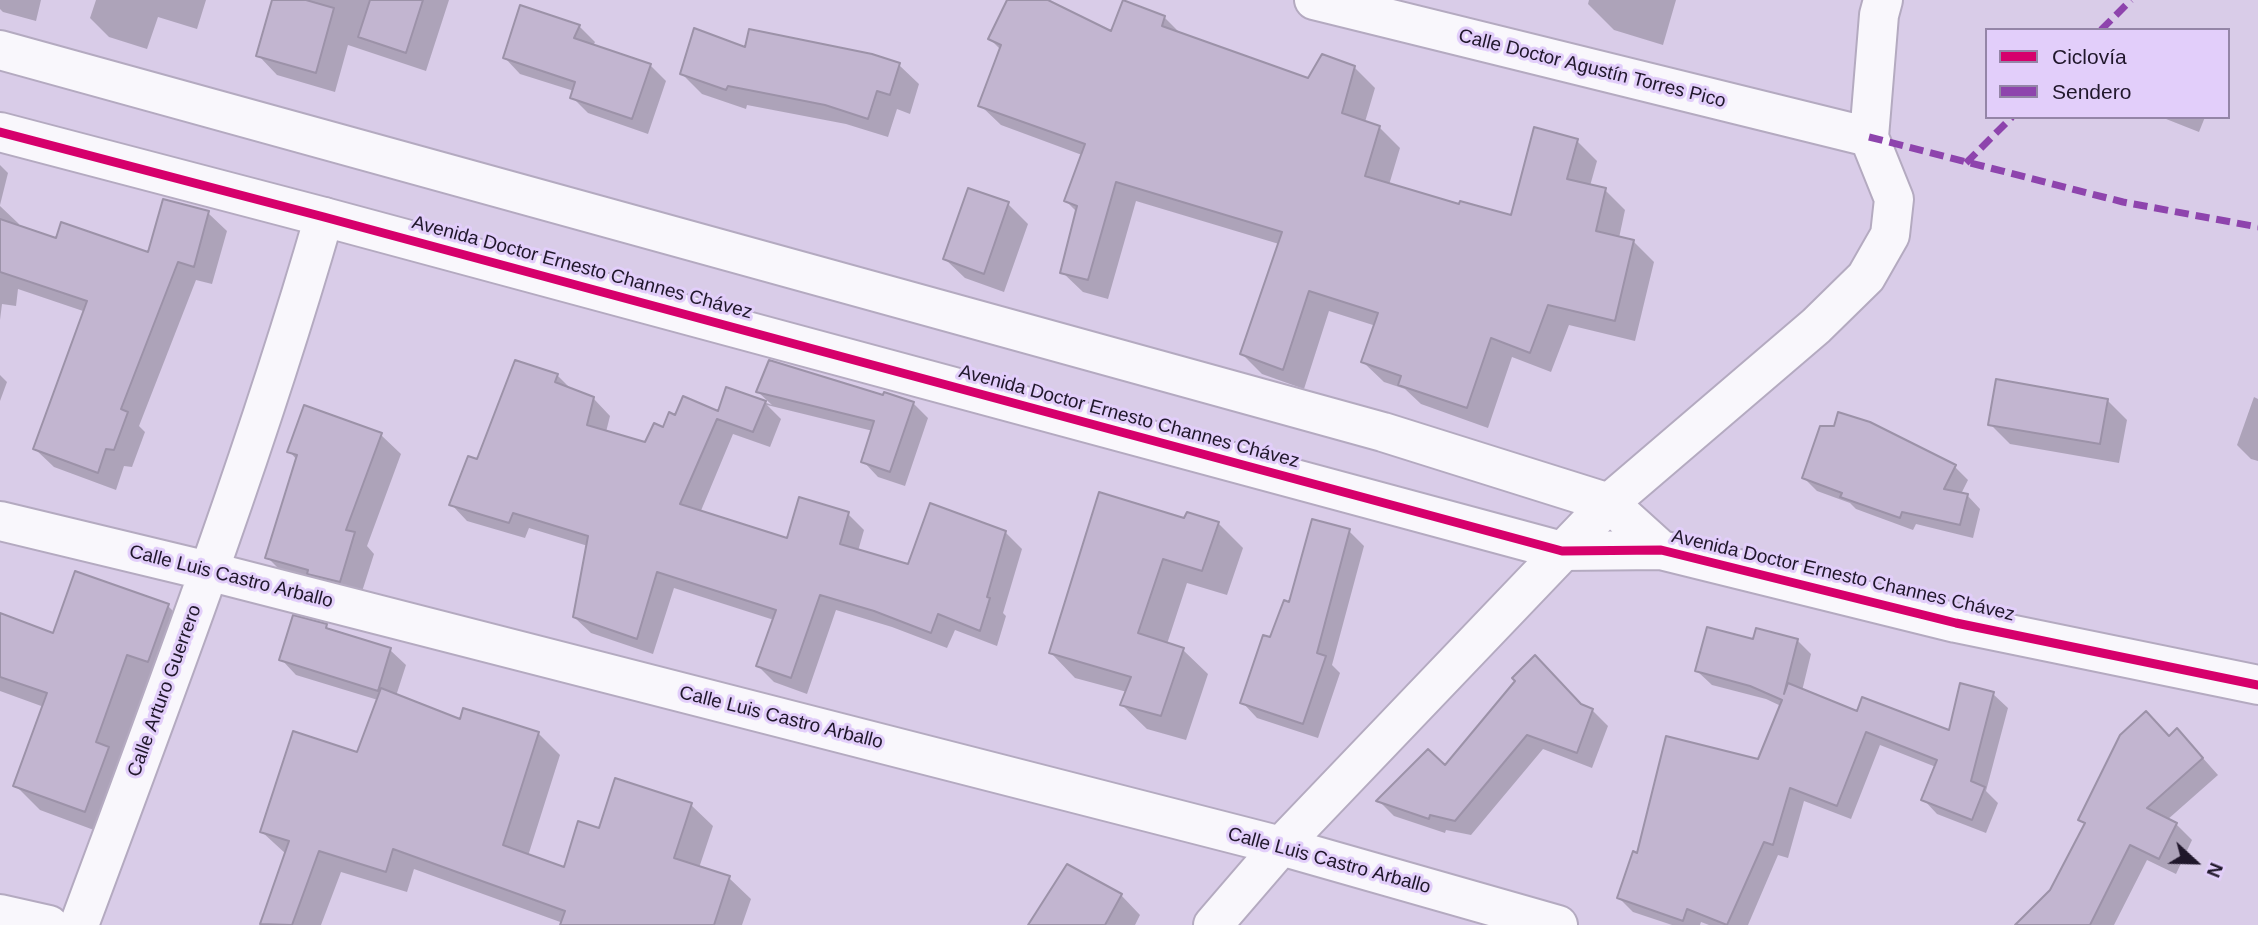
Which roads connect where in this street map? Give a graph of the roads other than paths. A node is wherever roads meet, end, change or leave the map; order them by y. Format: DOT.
graph roads {
  1 [pos="1314,0"];
  2 [pos="1883,0"];
  3 [pos="0,50"];
  4 [pos="0,132"];
  5 [pos="1869,137"];
  6 [pos="324,217"];
  7 [pos="1609,503"];
  8 [pos="0,522"];
  9 [pos="1661,550"];
  10 [pos="1562,551"];
  11 [pos="208,570"];
  12 [pos="2258,685"];
  13 [pos="1281,846"];
  14 [pos="0,914"];
  15 [pos="49,925"];
  16 [pos="79,925"];
  17 [pos="1213,925"];
  18 [pos="1558,925"];
  1 -- 5 [label="street, Calle Doctor Agustín Torres Pico"];
  2 -- 5 [label="street"];
  3 -- 7 [label="street, Avenida Doctor Ernesto Channes Chávez"];
  4 -- 6 [label="street, Avenida Doctor Ernesto Channes Chávez"];
  5 -- 7 [label="street"];
  6 -- 10 [label="street, Avenida Doctor Ernesto Channes Chávez"];
  6 -- 11 [label="street, Calle Arturo Guerrero"];
  7 -- 9 [label="street, Avenida Doctor Ernesto Channes Chávez"];
  7 -- 10 [label="street"];
  8 -- 11 [label="street, Calle Luis Castro Arballo"];
  9 -- 10 [label="street, Avenida Doctor Ernesto Channes Chávez"];
  9 -- 12 [label="street, Avenida Doctor Ernesto Channes Chávez"];
  10 -- 13 [label="street"];
  11 -- 13 [label="street, Calle Luis Castro Arballo"];
  11 -- 16 [label="street, Calle Arturo Guerrero"];
  13 -- 17 [label="street"];
  13 -- 18 [label="street, Calle Luis Castro Arballo"];
  14 -- 15 [label="street"];
}
